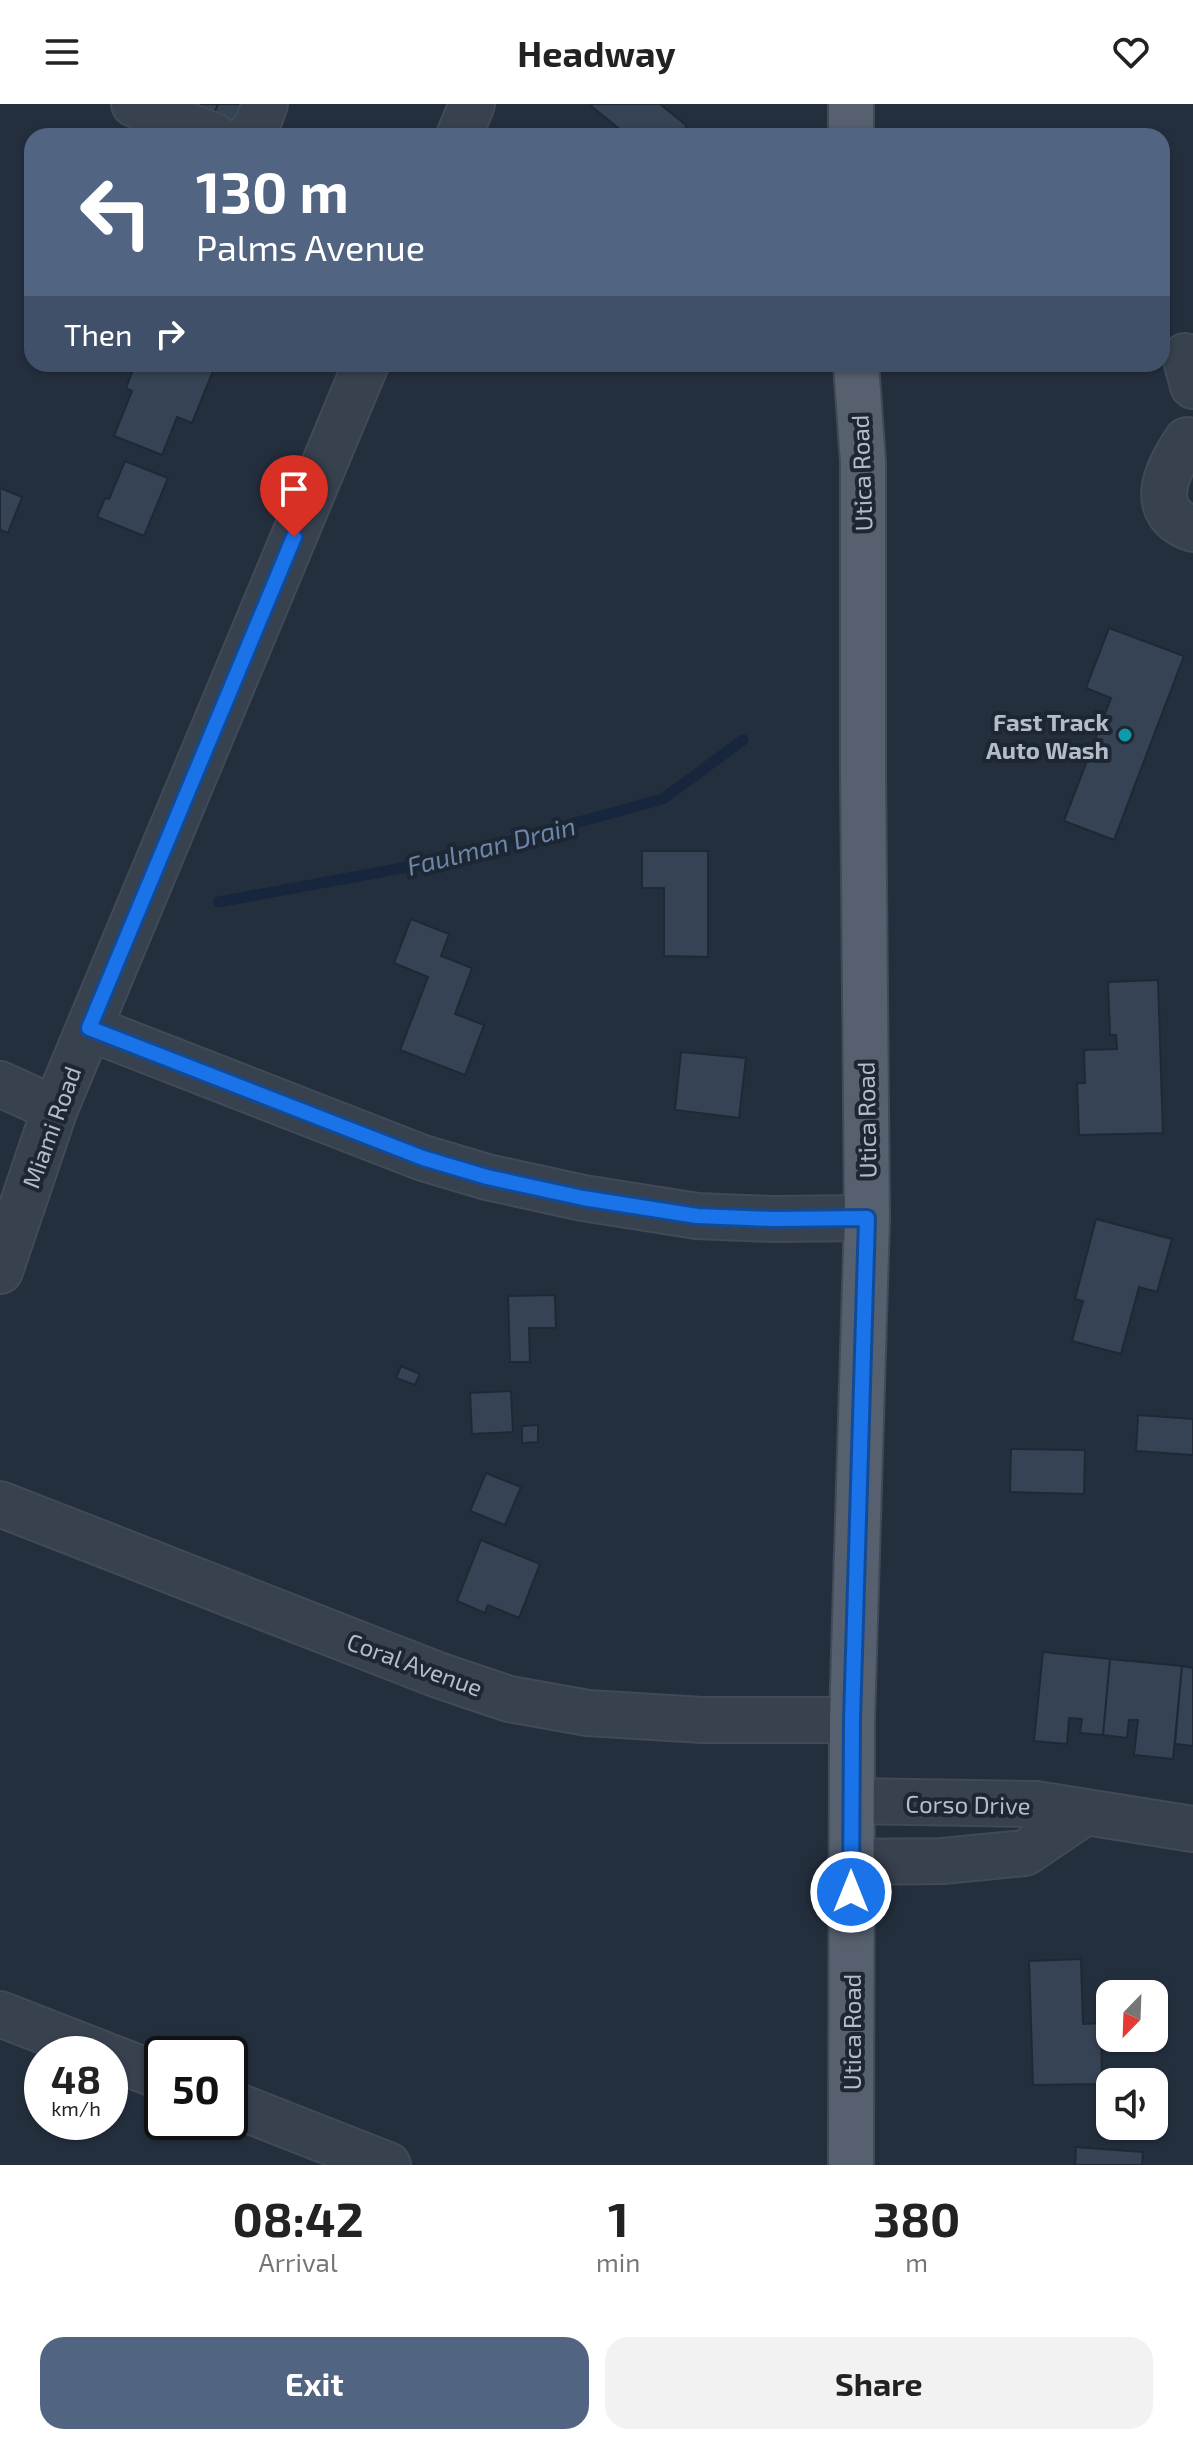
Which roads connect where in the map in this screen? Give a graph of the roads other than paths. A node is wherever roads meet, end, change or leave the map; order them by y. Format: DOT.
graph roads {
  1 [pos="134,104"];
  2 [pos="265,104"];
  3 [pos="472,104"];
  4 [pos="851,104"];
  5 [pos="194,128"];
  6 [pos="255,128"];
  7 [pos="462,128"];
  8 [pos="851,128"];
  9 [pos="363,372"];
  10 [pos="857,372"];
  11 [pos="1191,444"];
  12 [pos="1193,529"];
  13 [pos="89,1028"];
  14 [pos="0,1084"];
  15 [pos="55,1109"];
  16 [pos="867,1218"];
  17 [pos="0,1271"];
  18 [pos="0,1504"];
  19 [pos="852,1720"];
  20 [pos="852,1801"];
  21 [pos="1084,1813"];
  22 [pos="1193,1829"];
  23 [pos="851,1862"];
  24 [pos="0,2014"];
  25 [pos="57,2036"];
  26 [pos="248,2110"];
  27 [pos="388,2165"];
  28 [pos="851,2165"];
  1 -- 5 [label="street"];
  2 -- 6 [label="street"];
  3 -- 7 [label="street"];
  4 -- 8 [label="main road"];
  9 -- 13 [label="street, Miami Road"];
  10 -- 16 [label="main road, Utica Road"];
  11 -- 12 [label="street"];
  13 -- 15 [label="street, Miami Road"];
  13 -- 16 [label="street"];
  14 -- 15 [label="street"];
  15 -- 17 [label="street, Miami Road"];
  16 -- 19 [label="main road, Utica Road"];
  18 -- 19 [label="street, Coral Avenue"];
  19 -- 20 [label="main road, Utica Road"];
  20 -- 21 [label="street, Corso Drive"];
  20 -- 23 [label="main road, Utica Road"];
  21 -- 22 [label="street, Corso Drive"];
  21 -- 23 [label="street, Corso Drive"];
  23 -- 28 [label="main road, Utica Road"];
  24 -- 25 [label="street"];
  26 -- 27 [label="street"];
}
